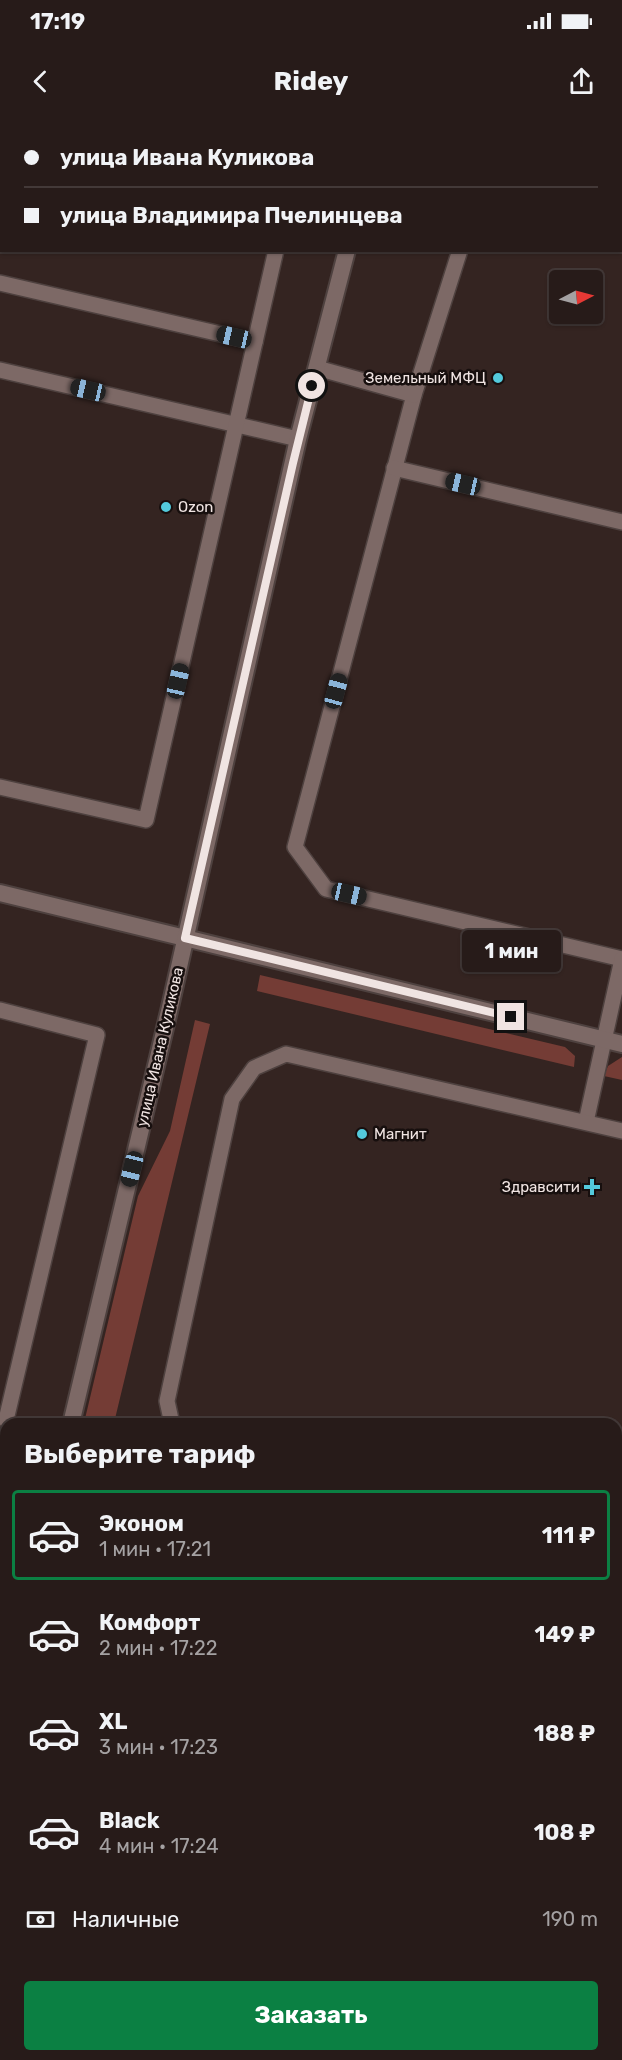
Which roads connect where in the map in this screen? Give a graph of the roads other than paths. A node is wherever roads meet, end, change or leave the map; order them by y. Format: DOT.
graph roads {
  1 [pos="276,252"];
  2 [pos="346,252"];
  3 [pos="459,252"];
  4 [pos="0,283"];
  5 [pos="255,342"];
  6 [pos="317,368"];
  7 [pos="0,370"];
  8 [pos="414,395"];
  9 [pos="237,425"];
  10 [pos="298,439"];
  11 [pos="394,468"];
  12 [pos="622,522"];
  13 [pos="0,787"];
  14 [pos="0,893"];
  15 [pos="185,938"];
  16 [pos="622,959"];
  17 [pos="0,1010"];
  18 [pos="604,1039"];
  19 [pos="622,1044"];
  20 [pos="586,1122"];
  21 [pos="622,1131"];
  22 [pos="10,1418"];
  23 [pos="72,1418"];
  24 [pos="171,1418"];
  1 -- 5 [label="lane"];
  2 -- 6 [label="street, улица Ивана Куликова"];
  3 -- 8 [label="lane"];
  4 -- 5 [label="lane"];
  5 -- 9 [label="lane"];
  6 -- 8 [label="lane"];
  6 -- 10 [label="street, улица Ивана Куликова"];
  7 -- 9 [label="lane"];
  8 -- 11 [label="lane"];
  9 -- 10 [label="lane"];
  9 -- 13 [label="lane"];
  10 -- 15 [label="street, улица Ивана Куликова"];
  11 -- 12 [label="lane"];
  11 -- 16 [label="lane"];
  14 -- 15 [label="street"];
  15 -- 18 [label="street"];
  15 -- 23 [label="street, улица Ивана Куликова"];
  16 -- 18 [label="lane"];
  17 -- 22 [label="lane"];
  18 -- 19 [label="street"];
  18 -- 20 [label="lane"];
  20 -- 21 [label="lane"];
  20 -- 24 [label="lane"];
}
